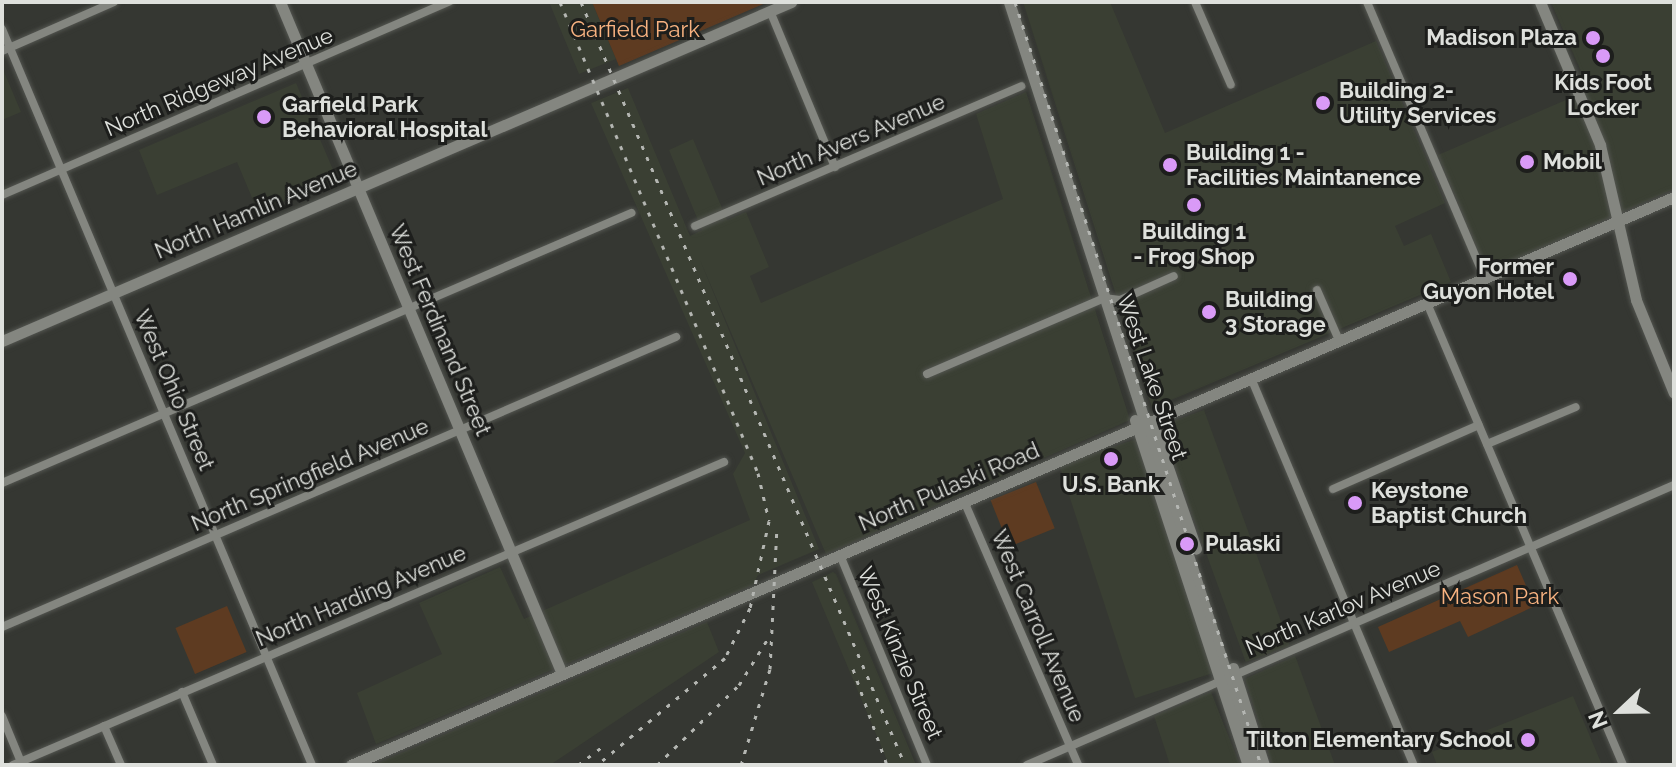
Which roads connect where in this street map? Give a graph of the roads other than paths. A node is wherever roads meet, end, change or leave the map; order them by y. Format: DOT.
graph roads {
  1 [pos="114,2"];
  2 [pos="280,2"];
  3 [pos="449,2"];
  4 [pos="791,2"];
  5 [pos="1009,2"];
  6 [pos="1195,2"];
  7 [pos="1367,2"];
  8 [pos="1540,2"];
  9 [pos="770,11"];
  10 [pos="2,29"];
  11 [pos="6,49"];
  12 [pos="306,64"];
  13 [pos="1032,74"];
  14 [pos="1231,85"];
  15 [pos="1021,86"];
  16 [pos="1037,90"];
  17 [pos="835,167"];
  18 [pos="61,170"];
  19 [pos="358,188"];
  20 [pos="2,195"];
  21 [pos="1674,197"];
  22 [pos="631,213"];
  23 [pos="1618,221"];
  24 [pos="695,226"];
  25 [pos="1174,276"];
  26 [pos="1485,278"];
  27 [pos="1317,290"];
  28 [pos="113,293"];
  29 [pos="1105,302"];
  30 [pos="1427,303"];
  31 [pos="408,307"];
  32 [pos="676,337"];
  33 [pos="1339,340"];
  34 [pos="2,341"];
  35 [pos="927,374"];
  36 [pos="1251,378"];
  37 [pos="1674,393"];
  38 [pos="1576,407"];
  39 [pos="164,413"];
  40 [pos="1145,424"];
  41 [pos="1479,425"];
  42 [pos="460,430"];
  43 [pos="1487,444"];
  44 [pos="724,462"];
  45 [pos="2,483"];
  46 [pos="1674,485"];
  47 [pos="1333,489"];
  48 [pos="964,501"];
  49 [pos="215,535"];
  50 [pos="1531,547"];
  51 [pos="511,551"];
  52 [pos="840,555"];
  53 [pos="1354,623"];
  54 [pos="2,627"];
  55 [pos="266,656"];
  56 [pos="562,674"];
  57 [pos="1228,678"];
  58 [pos="182,692"];
  59 [pos="2,716"];
  60 [pos="104,726"];
  61 [pos="1070,746"];
  62 [pos="17,763"];
  63 [pos="121,765"];
  64 [pos="213,765"];
  65 [pos="312,765"];
  66 [pos="351,765"];
  67 [pos="927,765"];
  68 [pos="1027,765"];
  69 [pos="1078,765"];
  70 [pos="1248,765"];
  71 [pos="1256,765"];
  72 [pos="1264,765"];
  73 [pos="1414,765"];
  74 [pos="1623,765"];
  1 -- 11 [label="street"];
  2 -- 12 [label="main road, West Ferdinand Street"];
  3 -- 12 [label="street, North Ridgeway Avenue"];
  4 -- 9 [label="main road, North Hamlin Avenue"];
  5 -- 13 [label="main road, West Lake Street"];
  6 -- 14 [label="street"];
  7 -- 26 [label="street"];
  8 -- 23 [label="main road"];
  9 -- 17 [label="street"];
  9 -- 19 [label="main road, North Hamlin Avenue"];
  10 -- 11 [label="street, West Ohio Street"];
  11 -- 18 [label="street, West Ohio Street"];
  12 -- 18 [label="street, North Ridgeway Avenue"];
  12 -- 19 [label="main road, West Ferdinand Street"];
  13 -- 15 [label="street, North Avers Avenue"];
  13 -- 16 [label="main road, West Lake Street"];
  15 -- 16 [label="street"];
  15 -- 17 [label="street, North Avers Avenue"];
  16 -- 29 [label="main road, West Lake Street"];
  17 -- 24 [label="street, North Avers Avenue"];
  18 -- 20 [label="street, North Ridgeway Avenue"];
  18 -- 28 [label="street, West Ohio Street"];
  19 -- 28 [label="main road, North Hamlin Avenue"];
  19 -- 31 [label="main road, West Ferdinand Street"];
  21 -- 23 [label="main road, North Pulaski Road"];
  22 -- 31 [label="street"];
  23 -- 26 [label="main road, North Pulaski Road"];
  23 -- 37 [label="main road"];
  25 -- 29 [label="street"];
  26 -- 30 [label="main road, North Pulaski Road"];
  27 -- 33 [label="street"];
  28 -- 34 [label="main road, North Hamlin Avenue"];
  28 -- 39 [label="street, West Ohio Street"];
  29 -- 35 [label="street"];
  29 -- 40 [label="main road, West Lake Street"];
  30 -- 33 [label="main road, North Pulaski Road"];
  30 -- 41 [label="street"];
  31 -- 39 [label="street"];
  31 -- 42 [label="main road, West Ferdinand Street"];
  32 -- 42 [label="street, North Springfield Avenue"];
  33 -- 36 [label="main road, North Pulaski Road"];
  36 -- 40 [label="main road, North Pulaski Road"];
  36 -- 53 [label="street"];
  38 -- 43 [label="street"];
  39 -- 45 [label="street"];
  39 -- 49 [label="street, West Ohio Street"];
  40 -- 48 [label="main road, North Pulaski Road"];
  40 -- 57 [label="main road, West Lake Street"];
  41 -- 43 [label="street"];
  41 -- 47 [label="street"];
  42 -- 49 [label="street, North Springfield Avenue"];
  42 -- 51 [label="main road, West Ferdinand Street"];
  43 -- 50 [label="street"];
  44 -- 51 [label="street, North Harding Avenue"];
  46 -- 50 [label="street, North Karlov Avenue"];
  48 -- 52 [label="main road, North Pulaski Road"];
  48 -- 61 [label="street, West Carroll Avenue"];
  49 -- 54 [label="street, North Springfield Avenue"];
  49 -- 55 [label="street, West Ohio Street"];
  50 -- 53 [label="street, North Karlov Avenue"];
  50 -- 74 [label="street"];
  51 -- 55 [label="street, North Harding Avenue"];
  51 -- 56 [label="main road, West Ferdinand Street"];
  52 -- 56 [label="main road, North Pulaski Road"];
  52 -- 67 [label="street, West Kinzie Street"];
  53 -- 57 [label="street, North Karlov Avenue"];
  53 -- 73 [label="street"];
  55 -- 58 [label="street, North Harding Avenue"];
  55 -- 65 [label="street, West Ohio Street"];
  56 -- 66 [label="main road, North Pulaski Road"];
  57 -- 61 [label="street, North Karlov Avenue"];
  57 -- 70 [label="main road, West Lake Street"];
  57 -- 71 [label="main road, West Lake Street"];
  57 -- 72 [label="main road, West Lake Street"];
  58 -- 60 [label="street, North Harding Avenue"];
  58 -- 64 [label="street"];
  59 -- 62 [label="street"];
  60 -- 62 [label="street, North Harding Avenue"];
  60 -- 63 [label="street"];
  61 -- 68 [label="street, North Karlov Avenue"];
  61 -- 69 [label="street, West Carroll Avenue"];
}
